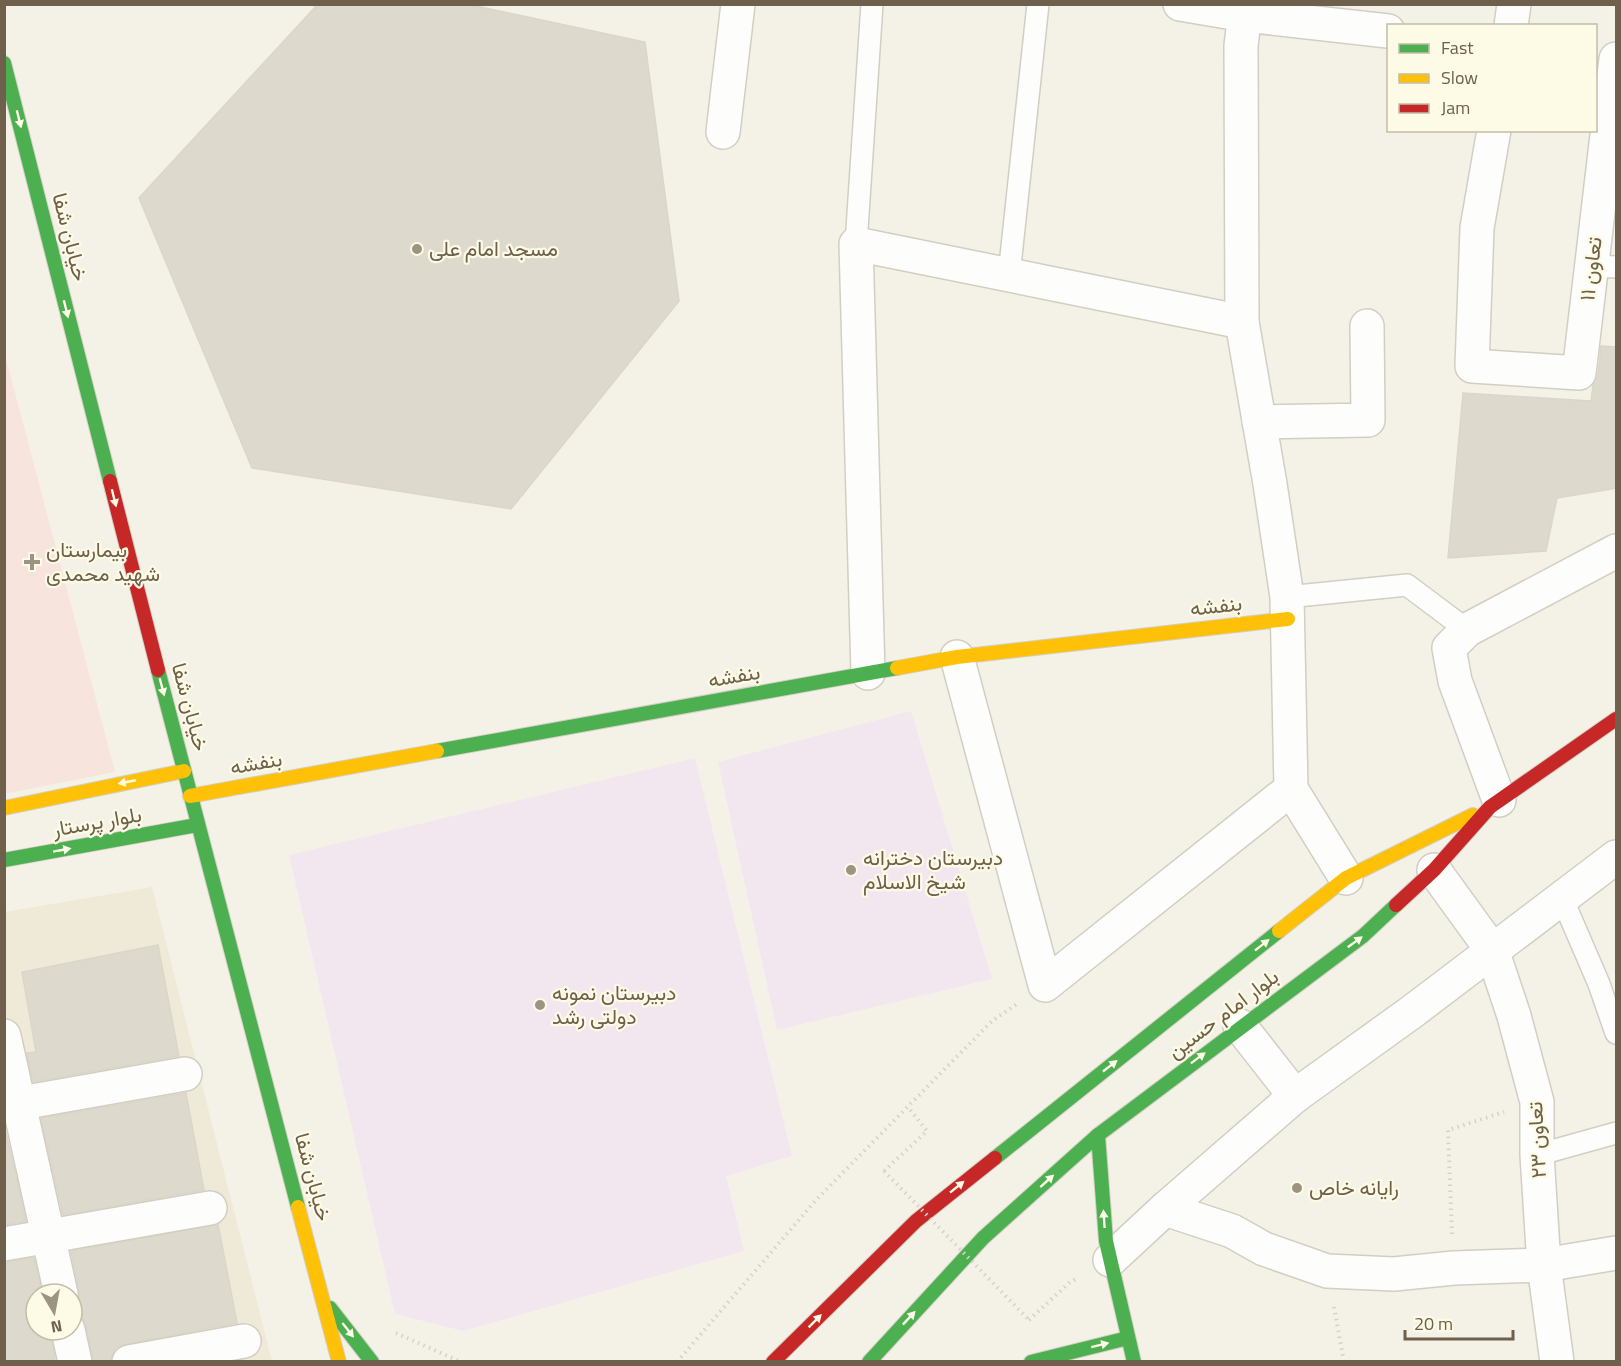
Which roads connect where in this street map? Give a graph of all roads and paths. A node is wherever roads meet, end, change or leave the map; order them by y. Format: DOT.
graph roads {
  1 [pos="738,4"];
  2 [pos="872,4"];
  3 [pos="1038,4"];
  4 [pos="1180,4"];
  5 [pos="1514,4"];
  6 [pos="1245,10"];
  7 [pos="1511,24"];
  8 [pos="1387,31"];
  9 [pos="1597,53"];
  10 [pos="1617,57"];
  11 [pos="4,63"];
  12 [pos="723,132"];
  13 [pos="1494,132"];
  14 [pos="856,244"];
  15 [pos="1604,267"];
  16 [pos="1009,275"];
  17 [pos="1242,322"];
  18 [pos="1367,326"];
  19 [pos="1259,422"];
  20 [pos="1617,552"];
  21 [pos="1288,608"];
  22 [pos="1467,630"];
  23 [pos="957,657"];
  24 [pos="868,673"];
  25 [pos="1617,719"];
  26 [pos="184,771"];
  27 [pos="1291,789"];
  28 [pos="190,796"];
  29 [pos="1494,804"];
  30 [pos="4,808"];
  31 [pos="197,825"];
  32 [pos="1617,857"];
  33 [pos="4,860"];
  34 [pos="1434,870"];
  35 [pos="1346,878"];
  36 [pos="1562,898"];
  37 [pos="1492,950"];
  38 [pos="1045,985"];
  39 [pos="1240,1026"];
  40 [pos="1617,1033"];
  41 [pos="4,1036"];
  42 [pos="185,1074"];
  43 [pos="1295,1096"];
  44 [pos="1537,1102"];
  45 [pos="12,1105"];
  46 [pos="908,1107"];
  47 [pos="1617,1133"];
  48 [pos="1098,1135"];
  49 [pos="1537,1155"];
  50 [pos="210,1208"];
  51 [pos="1166,1209"];
  52 [pos="48,1235"];
  53 [pos="4,1244"];
  54 [pos="1617,1253"];
  55 [pos="1110,1260"];
  56 [pos="1544,1265"];
  57 [pos="1454,1268"];
  58 [pos="1327,1271"];
  59 [pos="58,1282"];
  60 [pos="1070,1282"];
  61 [pos="324,1299"];
  62 [pos="1128,1338"];
  63 [pos="244,1341"];
  64 [pos="71,1342"];
  65 [pos="75,1362"];
  66 [pos="129,1362"];
  67 [pos="339,1362"];
  68 [pos="372,1362"];
  69 [pos="676,1362"];
  70 [pos="773,1362"];
  71 [pos="869,1362"];
  72 [pos="1031,1362"];
  73 [pos="1134,1362"];
  74 [pos="1344,1362"];
  75 [pos="1557,1362"];
  1 -- 12 [label="street"];
  2 -- 14 [label="lane"];
  3 -- 16 [label="lane"];
  4 -- 6 [label="street"];
  5 -- 7 [label="street"];
  6 -- 8 [label="street"];
  6 -- 17 [label="street"];
  9 -- 10 [label="street"];
  10 -- 15 [label="street, تعاون ۱۱"];
  11 -- 26 [label="main road, خیابان شفا, one-way"];
  13 -- 15 [label="street, تعاون ۱۱"];
  14 -- 16 [label="street"];
  14 -- 24 [label="street"];
  16 -- 17 [label="street"];
  17 -- 19 [label="street"];
  18 -- 19 [label="street"];
  19 -- 21 [label="street"];
  20 -- 22 [label="street"];
  21 -- 22 [label="lane"];
  21 -- 23 [label="main road, بنفشه"];
  21 -- 27 [label="street"];
  22 -- 29 [label="street"];
  23 -- 24 [label="main road, بنفشه"];
  23 -- 38 [label="street"];
  24 -- 28 [label="main road, بنفشه"];
  25 -- 29 [label="main road, بلوار امام حسین"];
  26 -- 28 [label="main road, خیابان شفا"];
  26 -- 30 [label="main road, بلوار پرستار, one-way"];
  27 -- 35 [label="street"];
  27 -- 38 [label="street"];
  28 -- 31 [label="main road, خیابان شفا"];
  29 -- 34 [label="main road, بلوار امام حسین"];
  29 -- 35 [label="main road"];
  33 -- 31 [label="main road, بلوار پرستار, one-way"];
  31 -- 61 [label="main road, خیابان شفا"];
  32 -- 36 [label="street"];
  34 -- 37 [label="street, تعاون ۲۳"];
  39 -- 34 [label="main road, بلوار امام حسین, one-way"];
  70 -- 35 [label="main road, one-way"];
  36 -- 37 [label="street"];
  36 -- 40 [label="lane"];
  37 -- 43 [label="street"];
  37 -- 44 [label="street, تعاون ۲۳"];
  38 -- 46 [label="path"];
  39 -- 43 [label="street"];
  48 -- 39 [label="main road, بلوار امام حسین, one-way"];
  41 -- 45 [label="street"];
  42 -- 45 [label="street"];
  43 -- 51 [label="street"];
  44 -- 49 [label="street, تعاون ۲۳"];
  44 -- 57 [label="path"];
  45 -- 52 [label="street"];
  46 -- 60 [label="path, bridge"];
  46 -- 69 [label="path"];
  47 -- 49 [label="lane"];
  55 -- 48 [label="main road, one-way"];
  71 -- 48 [label="main road, بلوار امام حسین, one-way"];
  49 -- 56 [label="street, تعاون ۲۳"];
  50 -- 52 [label="street"];
  51 -- 55 [label="street"];
  51 -- 58 [label="street"];
  52 -- 53 [label="street"];
  52 -- 59 [label="street"];
  54 -- 56 [label="street"];
  55 -- 62 [label="main road"];
  56 -- 57 [label="street"];
  56 -- 75 [label="street, تعاون ۲۳"];
  57 -- 58 [label="street"];
  58 -- 74 [label="path"];
  61 -- 67 [label="main road, خیابان شفا"];
  61 -- 68 [label="main road, one-way"];
  72 -- 62 [label="main road, one-way"];
  62 -- 73 [label="main road"];
  63 -- 66 [label="street"];
  64 -- 65 [label="street"];
}
